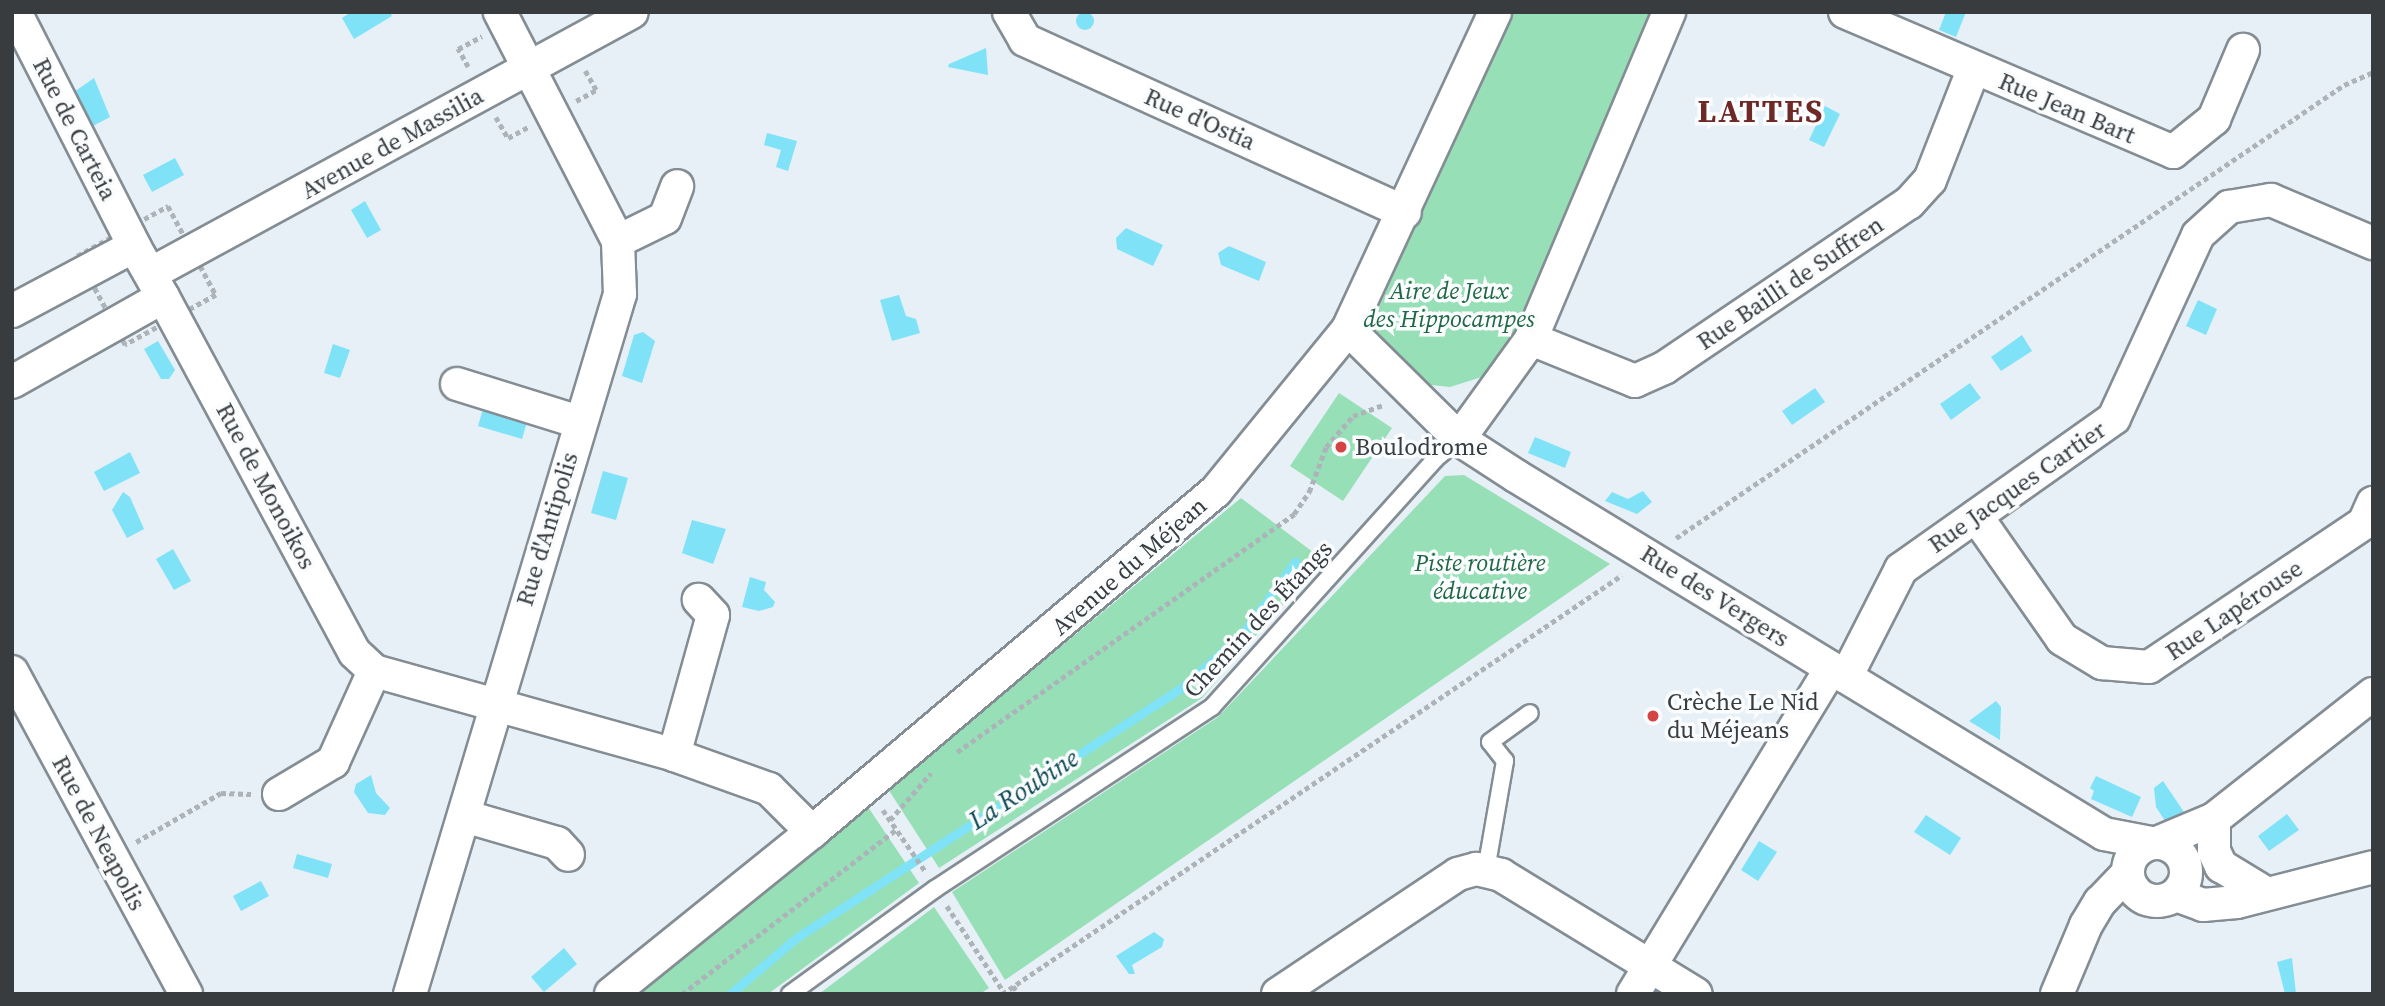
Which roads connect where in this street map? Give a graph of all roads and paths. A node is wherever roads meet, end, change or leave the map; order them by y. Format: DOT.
graph roads {
  1 [pos="500,12"];
  2 [pos="632,12"];
  3 [pos="1009,12"];
  4 [pos="1495,12"];
  5 [pos="1669,12"];
  6 [pos="1845,12"];
  7 [pos="19,16"];
  8 [pos="2243,50"];
  9 [pos="528,67"];
  10 [pos="1974,68"];
  11 [pos="2373,72"];
  12 [pos="2344,85"];
  13 [pos="677,186"];
  14 [pos="1405,212"];
  15 [pos="618,241"];
  16 [pos="2373,243"];
  17 [pos="134,246"];
  18 [pos="158,285"];
  19 [pos="12,311"];
  20 [pos="1348,329"];
  21 [pos="1531,339"];
  22 [pos="12,382"];
  23 [pos="457,384"];
  24 [pos="1402,384"];
  25 [pos="579,422"];
  26 [pos="1459,439"];
  27 [pos="2373,503"];
  28 [pos="1976,516"];
  29 [pos="699,600"];
  30 [pos="374,671"];
  31 [pos="12,672"];
  32 [pos="1838,672"];
  33 [pos="2373,694"];
  34 [pos="495,703"];
  35 [pos="1530,713"];
  36 [pos="674,755"];
  37 [pos="950,757"];
  38 [pos="939,765"];
  39 [pos="867,786"];
  40 [pos="279,794"];
  41 [pos="464,816"];
  42 [pos="890,820"];
  43 [pos="2208,823"];
  44 [pos="896,830"];
  45 [pos="812,832"];
  46 [pos="2104,834"];
  47 [pos="2154,843"];
  48 [pos="568,855"];
  49 [pos="111,856"];
  50 [pos="2373,867"];
  51 [pos="1486,870"];
  52 [pos="2182,874"];
  53 [pos="928,876"];
  54 [pos="2132,880"];
  55 [pos="2264,892"];
  56 [pos="947,906"];
  57 [pos="1642,981"];
  58 [pos="1013,986"];
  59 [pos="1004,992"];
  60 [pos="186,994"];
  61 [pos="410,994"];
  62 [pos="611,994"];
  63 [pos="682,994"];
  64 [pos="790,994"];
  65 [pos="1019,994"];
  66 [pos="1278,994"];
  67 [pos="1696,994"];
  68 [pos="2057,994"];
  1 -- 9 [label="street, Rue d'Antipolis"];
  2 -- 9 [label="street, Avenue de Massilia"];
  3 -- 14 [label="street, Rue d'Ostia"];
  4 -- 14 [label="street, Avenue du Méjean"];
  5 -- 21 [label="street"];
  6 -- 10 [label="street, Rue Jean Bart"];
  7 -- 17 [label="street, Rue de Carteia"];
  8 -- 10 [label="street, Rue Jean Bart"];
  9 -- 15 [label="street, Rue d'Antipolis"];
  9 -- 18 [label="street, Avenue de Massilia"];
  10 -- 21 [label="street, Rue Bailli de Suffren"];
  11 -- 12 [label="path"];
  13 -- 15 [label="street"];
  14 -- 20 [label="street, Avenue du Méjean"];
  15 -- 25 [label="street, Rue d'Antipolis"];
  16 -- 28 [label="street, Rue Jacques Cartier"];
  17 -- 18 [label="street"];
  17 -- 19 [label="street"];
  18 -- 22 [label="street, Avenue de Massilia"];
  18 -- 30 [label="street, Rue de Monoikos"];
  20 -- 24 [label="street, Rue des Vergers"];
  20 -- 39 [label="street, Avenue du Méjean"];
  21 -- 26 [label="street"];
  23 -- 25 [label="street"];
  24 -- 26 [label="street, Rue des Vergers"];
  24 -- 37 [label="path"];
  25 -- 34 [label="street, Rue d'Antipolis"];
  26 -- 32 [label="street, Rue des Vergers"];
  26 -- 64 [label="lane, Chemin des Étangs"];
  27 -- 28 [label="street, Rue Lapérouse"];
  28 -- 32 [label="street, Rue Jacques Cartier"];
  29 -- 36 [label="street"];
  30 -- 34 [label="street"];
  30 -- 40 [label="street"];
  31 -- 49 [label="street, Rue de Neapolis"];
  32 -- 46 [label="street, Rue des Vergers"];
  32 -- 57 [label="street, Rue Jacques Cartier"];
  33 -- 43 [label="street"];
  34 -- 36 [label="street"];
  34 -- 41 [label="street, Rue d'Antipolis"];
  35 -- 51 [label="lane"];
  36 -- 45 [label="street"];
  38 -- 42 [label="path"];
  39 -- 42 [label="path"];
  39 -- 45 [label="street, Avenue du Méjean"];
  40 -- 49 [label="path"];
  41 -- 48 [label="street"];
  41 -- 61 [label="street, Rue d'Antipolis"];
  42 -- 44 [label="path"];
  43 -- 47 [label="street"];
  43 -- 52 [label="street"];
  43 -- 55 [label="street"];
  44 -- 53 [label="path"];
  44 -- 63 [label="path"];
  45 -- 62 [label="street, Avenue du Méjean"];
  46 -- 47 [label="street, Rue des Vergers"];
  46 -- 54 [label="street, Rue des Vergers"];
  47 -- 52 [label="street"];
  47 -- 54 [label="street"];
  49 -- 60 [label="street, Rue de Neapolis"];
  50 -- 55 [label="street"];
  51 -- 57 [label="street"];
  51 -- 66 [label="street"];
  52 -- 54 [label="street"];
  52 -- 55 [label="street"];
  54 -- 68 [label="street"];
  56 -- 59 [label="path"];
  57 -- 67 [label="street"];
  58 -- 65 [label="path"];
}
